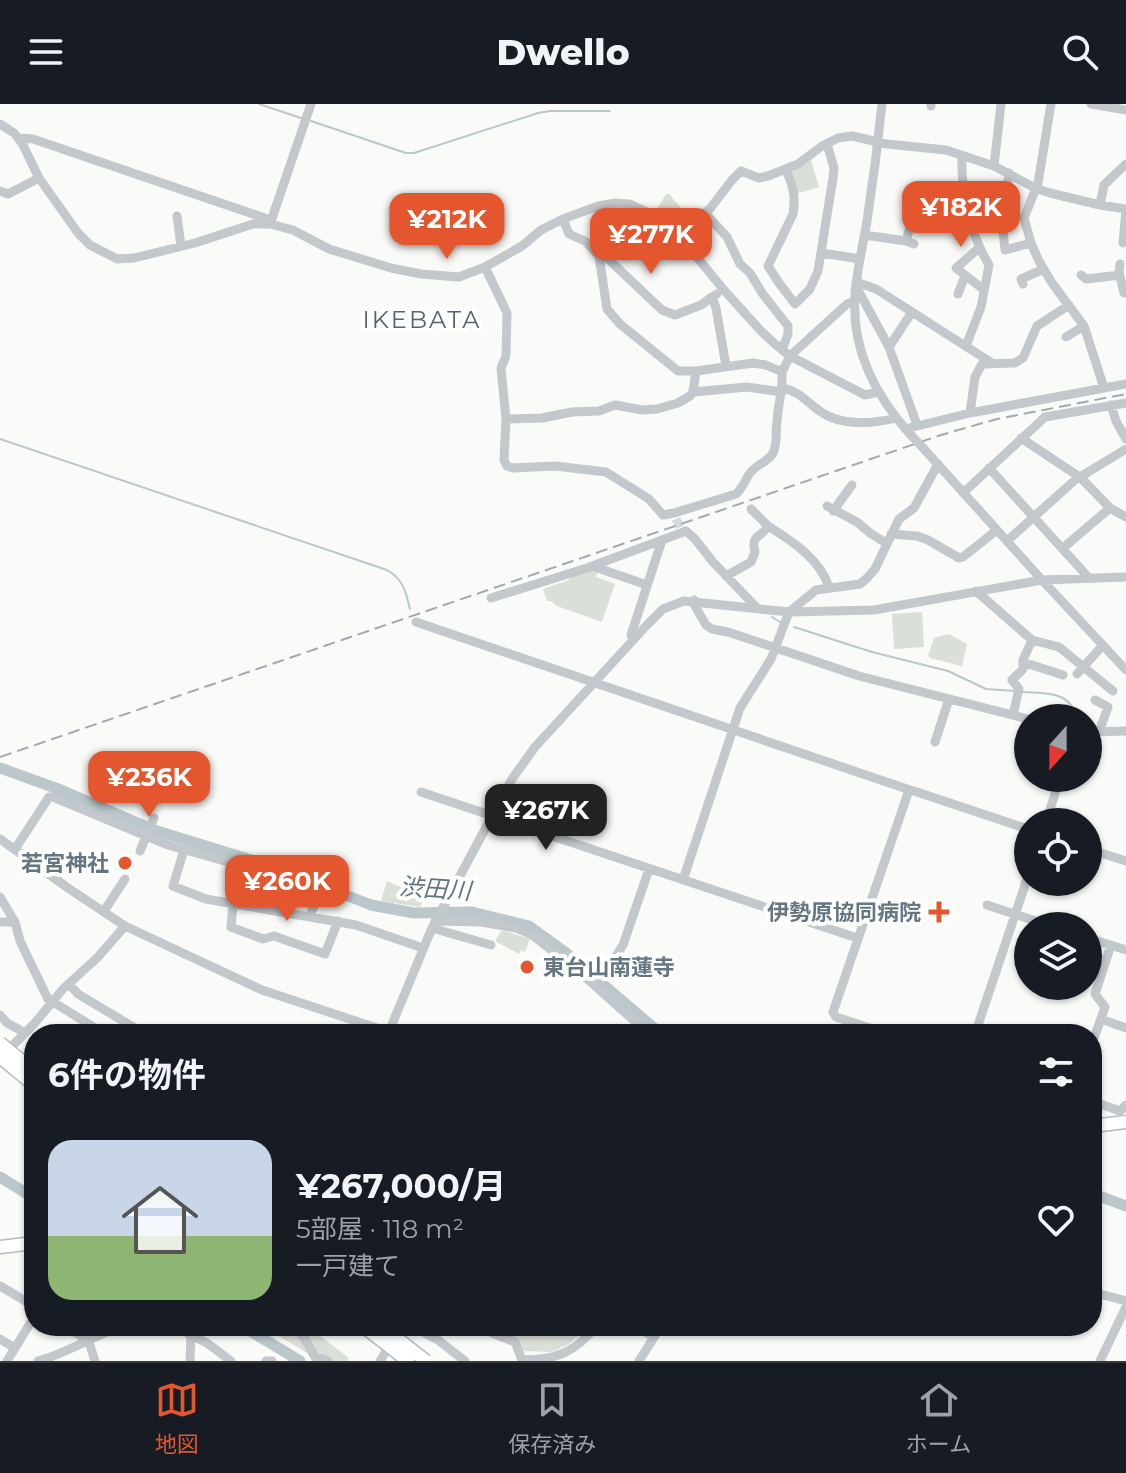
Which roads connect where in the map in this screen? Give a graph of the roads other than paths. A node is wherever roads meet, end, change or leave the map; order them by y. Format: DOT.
graph roads {
  1 [pos="311,104"];
  2 [pos="882,104"];
  3 [pos="1001,104"];
  4 [pos="1051,104"];
  5 [pos="1091,104"];
  6 [pos="1126,110"];
  7 [pos="0,124"];
  8 [pos="19,138"];
  9 [pos="878,141"];
  10 [pos="827,144"];
  11 [pos="962,156"];
  12 [pos="1126,164"];
  13 [pos="994,166"];
  14 [pos="786,170"];
  15 [pos="1009,173"];
  16 [pos="39,178"];
  17 [pos="1035,188"];
  18 [pos="0,191"];
  19 [pos="1100,205"];
  20 [pos="1126,210"];
  21 [pos="705,213"];
  22 [pos="177,216"];
  23 [pos="563,219"];
  24 [pos="270,224"];
  25 [pos="910,227"];
  26 [pos="674,229"];
  27 [pos="864,235"];
  28 [pos="1031,243"];
  29 [pos="1123,243"];
  30 [pos="181,246"];
  31 [pos="979,248"];
  32 [pos="822,253"];
  33 [pos="599,256"];
  34 [pos="860,259"];
  35 [pos="947,259"];
  36 [pos="485,267"];
  37 [pos="956,268"];
  38 [pos="1044,269"];
  39 [pos="1081,275"];
  40 [pos="965,276"];
  41 [pos="1021,279"];
  42 [pos="723,289"];
  43 [pos="983,289"];
  44 [pos="855,291"];
  45 [pos="1122,293"];
  46 [pos="958,294"];
  47 [pos="712,297"];
  48 [pos="1069,305"];
  49 [pos="912,312"];
  50 [pos="1084,326"];
  51 [pos="1066,337"];
  52 [pos="966,346"];
  53 [pos="889,347"];
  54 [pos="786,353"];
  55 [pos="992,363"];
  56 [pos="726,366"];
  57 [pos="696,371"];
  58 [pos="782,372"];
  59 [pos="1126,384"];
  60 [pos="1104,388"];
  61 [pos="783,390"];
  62 [pos="693,392"];
  63 [pos="878,392"];
  64 [pos="1126,403"];
  65 [pos="1111,405"];
  66 [pos="970,413"];
  67 [pos="896,418"];
  68 [pos="506,419"];
  69 [pos="917,425"];
  70 [pos="908,431"];
  71 [pos="1021,438"];
  72 [pos="1126,439"];
  73 [pos="1126,449"];
  74 [pos="938,464"];
  75 [pos="989,468"];
  76 [pos="1081,478"];
  77 [pos="852,485"];
  78 [pos="963,493"];
  79 [pos="1110,508"];
  80 [pos="751,509"];
  81 [pos="1034,517"];
  82 [pos="1126,517"];
  83 [pos="678,523"];
  84 [pos="768,526"];
  85 [pos="997,530"];
  86 [pos="889,538"];
  87 [pos="662,540"];
  88 [pos="1007,541"];
  89 [pos="1063,548"];
  90 [pos="592,566"];
  91 [pos="726,576"];
  92 [pos="1126,577"];
  93 [pos="1089,578"];
  94 [pos="1042,580"];
  95 [pos="647,585"];
  96 [pos="829,587"];
  97 [pos="976,591"];
  98 [pos="491,598"];
  99 [pos="694,600"];
  100 [pos="757,608"];
  101 [pos="789,612"];
  102 [pos="416,622"];
  103 [pos="633,640"];
  104 [pos="1032,640"];
  105 [pos="1103,645"];
  106 [pos="776,648"];
  107 [pos="1023,664"];
  108 [pos="1080,670"];
  109 [pos="1126,670"];
  110 [pos="1063,675"];
  111 [pos="593,684"];
  112 [pos="1113,691"];
  113 [pos="949,699"];
  114 [pos="1095,700"];
  115 [pos="1013,715"];
  116 [pos="1102,721"];
  117 [pos="732,730"];
  118 [pos="1126,731"];
  119 [pos="1102,732"];
  120 [pos="935,742"];
  121 [pos="910,790"];
  122 [pos="421,792"];
  123 [pos="491,816"];
  124 [pos="154,818"];
  125 [pos="1014,824"];
  126 [pos="147,836"];
  127 [pos="0,840"];
  128 [pos="15,849"];
  129 [pos="184,850"];
  130 [pos="140,851"];
  131 [pos="1102,853"];
  132 [pos="1126,861"];
  133 [pos="649,869"];
  134 [pos="125,879"];
  135 [pos="683,880"];
  136 [pos="0,897"];
  137 [pos="233,904"];
  138 [pos="987,905"];
  139 [pos="104,911"];
  140 [pos="1014,914"];
  141 [pos="310,916"];
  142 [pos="1014,917"];
  143 [pos="338,921"];
  144 [pos="0,922"];
  145 [pos="15,922"];
  146 [pos="435,923"];
  147 [pos="125,926"];
  148 [pos="857,938"];
  149 [pos="1102,942"];
  150 [pos="491,945"];
  151 [pos="423,948"];
  152 [pos="1126,950"];
  153 [pos="1109,951"];
  154 [pos="597,983"];
  155 [pos="69,984"];
  156 [pos="52,1002"];
  157 [pos="0,1015"];
  158 [pos="1101,1019"];
  159 [pos="33,1024"];
  160 [pos="88,1024"];
  161 [pos="128,1024"];
  162 [pos="365,1024"];
  163 [pos="394,1024"];
  164 [pos="639,1024"];
  165 [pos="857,1024"];
  166 [pos="978,1024"];
  167 [pos="1099,1024"];
  168 [pos="1126,1028"];
  169 [pos="20,1030"];
  170 [pos="24,1034"];
  171 [pos="0,1043"];
  172 [pos="0,1057"];
  173 [pos="24,1063"];
  174 [pos="24,1077"];
  175 [pos="1102,1105"];
  176 [pos="1126,1105"];
  177 [pos="1126,1122"];
  178 [pos="1102,1125"];
  179 [pos="24,1244"];
  180 [pos="0,1247"];
  181 [pos="0,1286"];
  182 [pos="1102,1296"];
  183 [pos="24,1300"];
  184 [pos="1126,1304"];
  185 [pos="24,1333"];
  186 [pos="81,1336"];
  187 [pos="98,1336"];
  188 [pos="192,1336"];
  189 [pos="199,1336"];
  190 [pos="302,1336"];
  191 [pos="376,1336"];
  192 [pos="394,1336"];
  193 [pos="395,1336"];
  194 [pos="431,1336"];
  195 [pos="500,1336"];
  196 [pos="588,1336"];
  197 [pos="653,1337"];
  198 [pos="0,1339"];
  199 [pos="88,1340"];
  200 [pos="15,1348"];
  201 [pos="7,1361"];
  202 [pos="38,1361"];
  203 [pos="95,1361"];
  204 [pos="190,1361"];
  205 [pos="231,1361"];
  206 [pos="328,1361"];
  207 [pos="380,1361"];
  208 [pos="408,1361"];
  209 [pos="426,1361"];
  210 [pos="465,1361"];
  211 [pos="521,1361"];
  212 [pos="639,1361"];
  213 [pos="1100,1361"];
  1 -- 24 [label="street"];
  2 -- 9 [label="street"];
  3 -- 13 [label="street"];
  4 -- 17 [label="street"];
  5 -- 6 [label="street"];
  7 -- 8 [label="street"];
  8 -- 16 [label="street"];
  8 -- 24 [label="street"];
  9 -- 10 [label="street"];
  9 -- 11 [label="street"];
  9 -- 27 [label="street"];
  10 -- 14 [label="street"];
  10 -- 32 [label="street"];
  11 -- 13 [label="street"];
  11 -- 31 [label="street"];
  12 -- 19 [label="street"];
  13 -- 15 [label="street"];
  14 -- 21 [label="street"];
  14 -- 32 [label="street"];
  15 -- 17 [label="street"];
  15 -- 28 [label="street"];
  16 -- 18 [label="street"];
  16 -- 30 [label="street"];
  17 -- 19 [label="street"];
  17 -- 28 [label="street"];
  19 -- 20 [label="street"];
  20 -- 29 [label="street"];
  21 -- 26 [label="street"];
  21 -- 54 [label="street"];
  22 -- 30 [label="street"];
  23 -- 26 [label="street"];
  23 -- 33 [label="street"];
  23 -- 36 [label="street"];
  24 -- 30 [label="street"];
  24 -- 36 [label="street"];
  25 -- 27 [label="street"];
  26 -- 42 [label="street"];
  27 -- 34 [label="street"];
  28 -- 38 [label="street"];
  31 -- 37 [label="street"];
  31 -- 43 [label="street"];
  32 -- 34 [label="street"];
  33 -- 47 [label="street"];
  33 -- 57 [label="street"];
  34 -- 44 [label="street"];
  35 -- 37 [label="street"];
  36 -- 68 [label="street"];
  37 -- 40 [label="street"];
  38 -- 41 [label="street"];
  38 -- 48 [label="street"];
  39 -- 45 [label="street"];
  40 -- 43 [label="street"];
  40 -- 46 [label="street"];
  42 -- 47 [label="street"];
  42 -- 54 [label="street"];
  43 -- 52 [label="street"];
  44 -- 49 [label="street"];
  44 -- 53 [label="street"];
  44 -- 54 [label="street"];
  44 -- 63 [label="street"];
  47 -- 56 [label="street"];
  48 -- 50 [label="street"];
  48 -- 55 [label="street"];
  49 -- 52 [label="street"];
  49 -- 53 [label="street"];
  50 -- 51 [label="street"];
  50 -- 60 [label="street"];
  52 -- 55 [label="street"];
  53 -- 69 [label="street"];
  54 -- 58 [label="street"];
  54 -- 63 [label="street"];
  55 -- 66 [label="street"];
  56 -- 57 [label="street"];
  56 -- 58 [label="street"];
  57 -- 62 [label="street"];
  58 -- 61 [label="street"];
  59 -- 60 [label="street"];
  60 -- 66 [label="street"];
  61 -- 62 [label="street"];
  61 -- 67 [label="street"];
  61 -- 83 [label="street"];
  62 -- 68 [label="street"];
  63 -- 67 [label="street"];
  64 -- 65 [label="street"];
  65 -- 71 [label="street"];
  65 -- 72 [label="street"];
  66 -- 69 [label="street"];
  67 -- 70 [label="street"];
  68 -- 83 [label="street"];
  69 -- 70 [label="street"];
  70 -- 74 [label="street, bridge"];
  71 -- 75 [label="street"];
  71 -- 76 [label="street"];
  73 -- 76 [label="street"];
  74 -- 78 [label="street"];
  74 -- 86 [label="street"];
  75 -- 78 [label="street"];
  75 -- 81 [label="street"];
  76 -- 79 [label="street"];
  76 -- 81 [label="street"];
  77 -- 86 [label="street"];
  78 -- 85 [label="street"];
  79 -- 82 [label="street"];
  79 -- 89 [label="street"];
  80 -- 84 [label="street"];
  81 -- 88 [label="street"];
  81 -- 89 [label="street"];
  83 -- 87 [label="street"];
  83 -- 91 [label="street"];
  84 -- 91 [label="street"];
  84 -- 96 [label="street"];
  85 -- 86 [label="street"];
  85 -- 88 [label="street"];
  86 -- 96 [label="street"];
  87 -- 90 [label="street"];
  87 -- 95 [label="street"];
  88 -- 94 [label="street"];
  89 -- 93 [label="street"];
  90 -- 95 [label="street"];
  90 -- 98 [label="street"];
  91 -- 100 [label="street"];
  92 -- 93 [label="street"];
  93 -- 94 [label="street"];
  94 -- 97 [label="street"];
  94 -- 105 [label="street"];
  95 -- 103 [label="street"];
  96 -- 101 [label="street"];
  97 -- 101 [label="street"];
  97 -- 104 [label="street"];
  99 -- 100 [label="street"];
  99 -- 103 [label="street"];
  99 -- 106 [label="street"];
  100 -- 101 [label="street"];
  101 -- 106 [label="street"];
  102 -- 111 [label="street"];
  103 -- 111 [label="street"];
  104 -- 107 [label="street"];
  104 -- 108 [label="street"];
  105 -- 108 [label="street"];
  105 -- 109 [label="street"];
  106 -- 113 [label="street"];
  106 -- 117 [label="street"];
  107 -- 110 [label="street"];
  107 -- 115 [label="street"];
  108 -- 112 [label="street"];
  111 -- 117 [label="street"];
  111 -- 123 [label="street"];
  113 -- 115 [label="street"];
  113 -- 120 [label="street"];
  114 -- 116 [label="street"];
  117 -- 121 [label="street"];
  117 -- 135 [label="street"];
  118 -- 119 [label="street"];
  121 -- 125 [label="street"];
  121 -- 148 [label="street"];
  122 -- 123 [label="street"];
  123 -- 133 [label="street"];
  123 -- 146 [label="street"];
  124 -- 126 [label="street"];
  126 -- 128 [label="street"];
  126 -- 129 [label="street"];
  126 -- 130 [label="street"];
  127 -- 128 [label="street"];
  128 -- 139 [label="street"];
  129 -- 137 [label="street"];
  129 -- 141 [label="street"];
  131 -- 132 [label="street"];
  133 -- 135 [label="street"];
  133 -- 154 [label="street"];
  134 -- 139 [label="street"];
  135 -- 148 [label="street"];
  136 -- 145 [label="street"];
  137 -- 141 [label="street"];
  137 -- 143 [label="street"];
  138 -- 140 [label="street"];
  139 -- 147 [label="street"];
  141 -- 143 [label="street"];
  142 -- 166 [label="street"];
  143 -- 151 [label="street"];
  144 -- 145 [label="street"];
  145 -- 156 [label="street"];
  146 -- 150 [label="street"];
  146 -- 151 [label="street"];
  146 -- 154 [label="street"];
  147 -- 155 [label="street"];
  147 -- 162 [label="street"];
  148 -- 165 [label="street"];
  149 -- 152 [label="street"];
  151 -- 163 [label="street"];
  153 -- 158 [label="street"];
  154 -- 164 [label="street"];
  155 -- 156 [label="street"];
  155 -- 161 [label="street"];
  156 -- 159 [label="street"];
  156 -- 160 [label="street"];
  157 -- 169 [label="street"];
  158 -- 167 [label="street"];
  158 -- 168 [label="street"];
  170 -- 172 [label="street"];
  171 -- 173 [label="highway, bridge"];
  172 -- 174 [label="highway, bridge"];
  175 -- 176 [label="street"];
  177 -- 178 [label="highway"];
  179 -- 180 [label="highway"];
  181 -- 183 [label="street"];
  182 -- 184 [label="street"];
  184 -- 213 [label="street"];
  185 -- 200 [label="street"];
  186 -- 199 [label="street"];
  187 -- 199 [label="street"];
  188 -- 204 [label="street"];
  189 -- 205 [label="street"];
  190 -- 206 [label="street"];
  191 -- 208 [label="highway, bridge"];
  192 -- 209 [label="highway, bridge"];
  193 -- 207 [label="street"];
  194 -- 210 [label="street"];
  195 -- 211 [label="street"];
  196 -- 211 [label="street"];
  197 -- 212 [label="street"];
  198 -- 200 [label="street"];
  199 -- 202 [label="street"];
  199 -- 203 [label="street"];
  200 -- 201 [label="street"];
}
